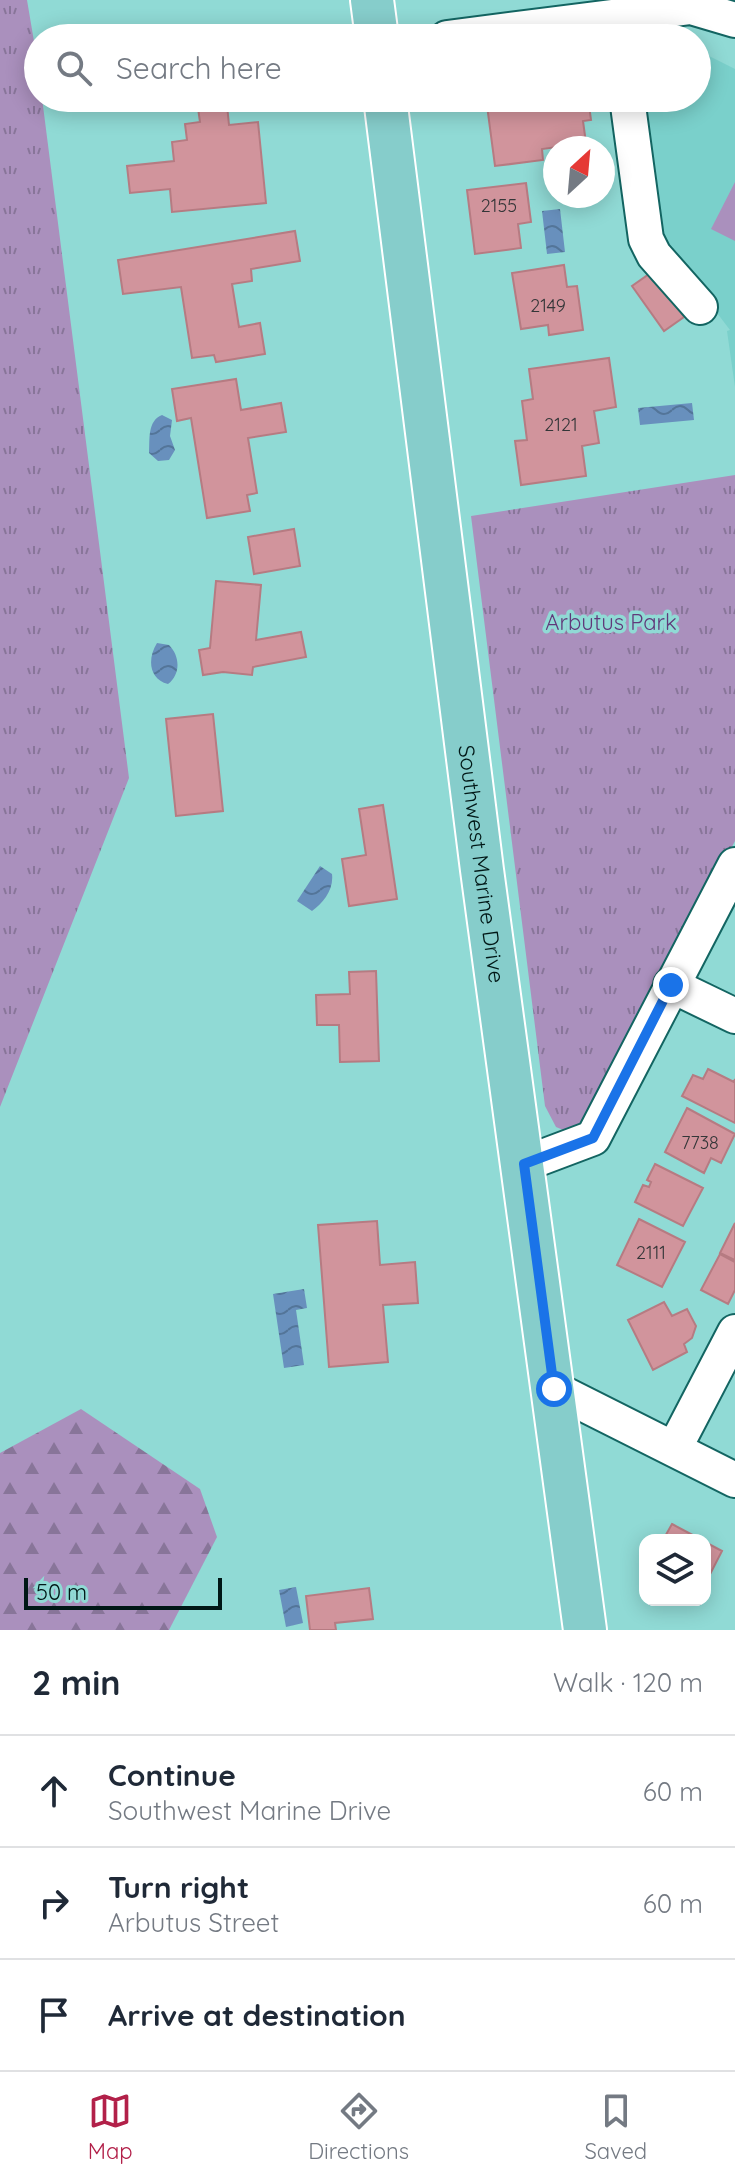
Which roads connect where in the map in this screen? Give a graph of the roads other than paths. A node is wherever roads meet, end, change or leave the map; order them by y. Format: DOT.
graph roads {
  1 [pos="372,0"];
  2 [pos="556,12"];
  3 [pos="735,20"];
  4 [pos="375,24"];
  5 [pos="506,24"];
  6 [pos="605,24"];
  7 [pos="628,24"];
  8 [pos="387,112"];
  9 [pos="629,112"];
  10 [pos="700,307"];
  11 [pos="735,865"];
  12 [pos="671,985"];
  13 [pos="735,1016"];
  14 [pos="524,1164"];
  15 [pos="735,1332"];
  16 [pos="554,1389"];
  17 [pos="674,1449"];
  18 [pos="735,1480"];
  19 [pos="585,1630"];
  1 -- 4 [label="main road"];
  2 -- 5 [label="street"];
  2 -- 6 [label="street"];
  3 -- 7 [label="street"];
  8 -- 14 [label="main road, Southwest Marine Drive"];
  9 -- 10 [label="street"];
  11 -- 12 [label="street"];
  12 -- 13 [label="street"];
  12 -- 14 [label="street"];
  14 -- 16 [label="main road, Southwest Marine Drive"];
  15 -- 17 [label="street"];
  16 -- 17 [label="street"];
  16 -- 19 [label="main road, Southwest Marine Drive"];
  17 -- 18 [label="street"];
}
